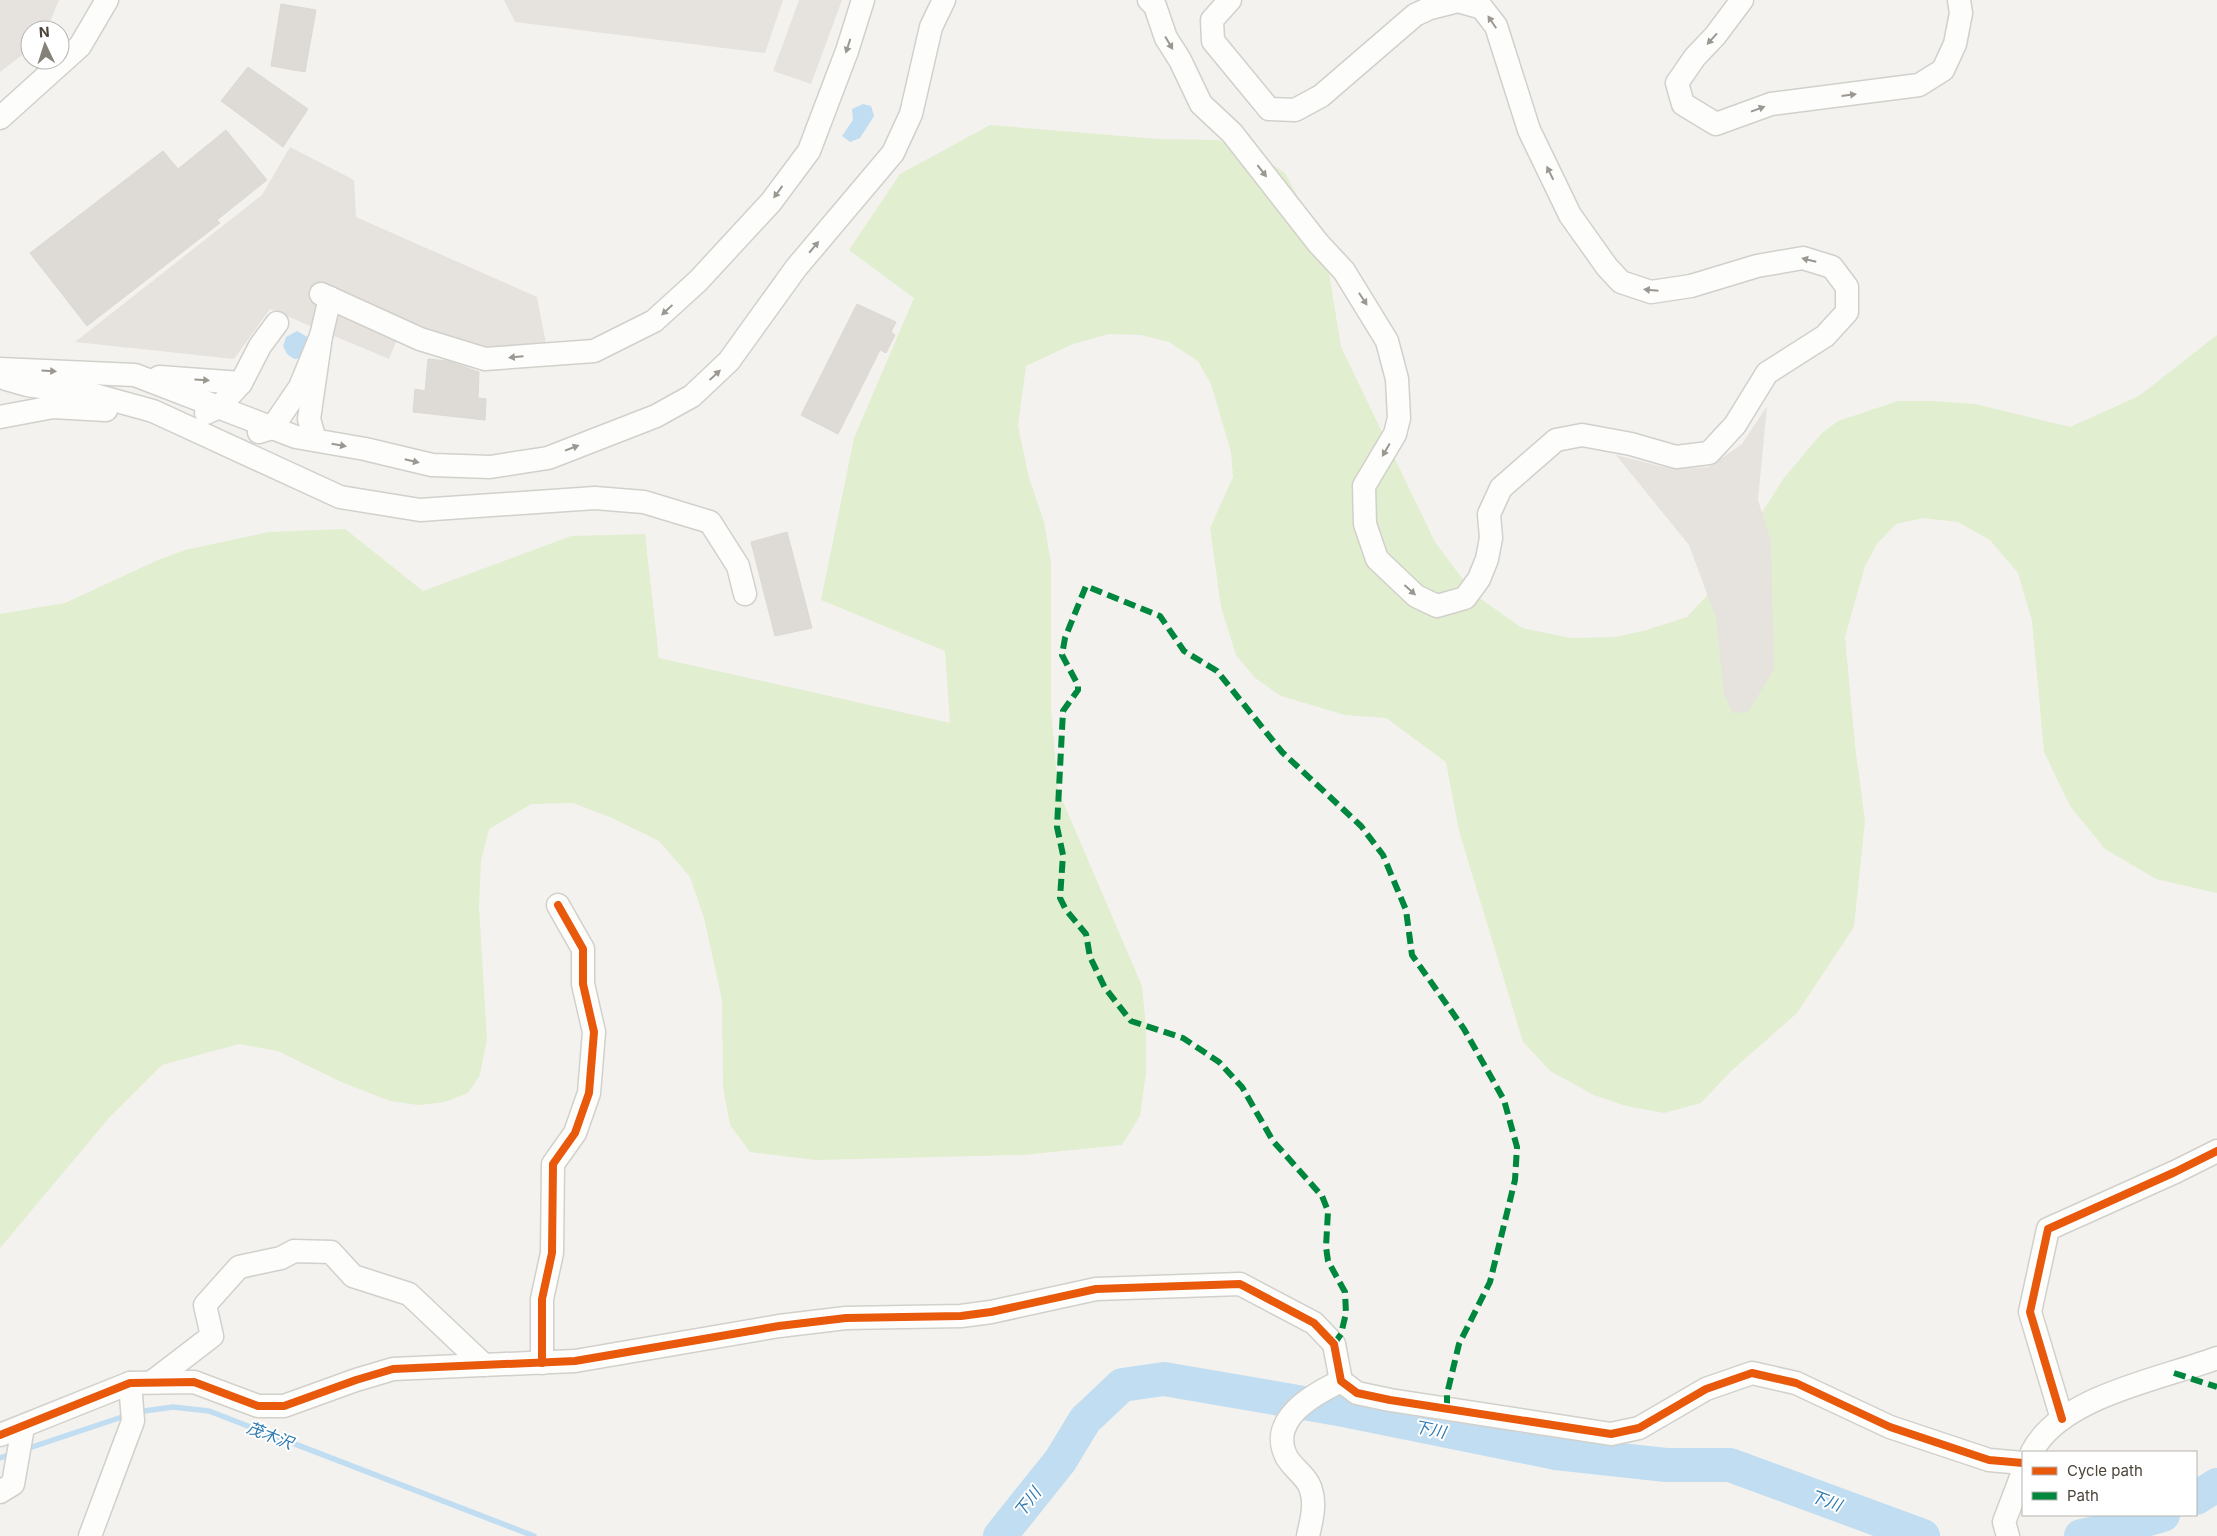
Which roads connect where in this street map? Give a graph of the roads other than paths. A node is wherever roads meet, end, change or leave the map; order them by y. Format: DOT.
graph roads {
  1 [pos="107,0"];
  2 [pos="863,0"];
  3 [pos="944,0"];
  4 [pos="1149,0"];
  5 [pos="1230,0"];
  6 [pos="1742,0"];
  7 [pos="1958,0"];
  8 [pos="0,118"];
  9 [pos="277,323"];
  10 [pos="321,336"];
  11 [pos="0,369"];
  12 [pos="136,375"];
  13 [pos="0,378"];
  14 [pos="241,383"];
  15 [pos="219,408"];
  16 [pos="0,417"];
  17 [pos="182,424"];
  18 [pos="272,428"];
  19 [pos="314,440"];
  20 [pos="225,443"];
  21 [pos="745,594"];
  22 [pos="558,905"];
  23 [pos="2217,1151"];
  24 [pos="2217,1358"];
  25 [pos="542,1362"];
  26 [pos="484,1365"];
  27 [pos="1341,1381"];
  28 [pos="141,1382"];
  29 [pos="2062,1419"];
  30 [pos="23,1427"];
  31 [pos="0,1435"];
  32 [pos="2033,1451"];
  33 [pos="2022,1464"];
  34 [pos="2022,1475"];
  35 [pos="0,1492"];
  36 [pos="90,1536"];
  37 [pos="1308,1536"];
  38 [pos="2008,1536"];
  1 -- 8 [label="street"];
  2 -- 10 [label="street, one-way"];
  19 -- 3 [label="street, one-way"];
  4 -- 5 [label="street, one-way"];
  6 -- 7 [label="street, one-way"];
  9 -- 14 [label="street"];
  10 -- 18 [label="street"];
  10 -- 19 [label="street"];
  11 -- 12 [label="street, one-way"];
  12 -- 14 [label="street, one-way"];
  12 -- 15 [label="street"];
  13 -- 17 [label="street"];
  14 -- 15 [label="street"];
  15 -- 17 [label="street"];
  15 -- 18 [label="street"];
  16 -- 17 [label="street"];
  17 -- 20 [label="street"];
  18 -- 19 [label="street"];
  18 -- 20 [label="street"];
  20 -- 21 [label="street"];
  22 -- 25 [label="street"];
  23 -- 29 [label="street"];
  24 -- 29 [label="street"];
  25 -- 26 [label="street"];
  25 -- 27 [label="street"];
  26 -- 28 [label="street"];
  26 -- 28 [label="street"];
  27 -- 33 [label="street"];
  27 -- 37 [label="street"];
  28 -- 30 [label="street"];
  28 -- 36 [label="street"];
  29 -- 32 [label="street"];
  30 -- 31 [label="street"];
  30 -- 35 [label="street"];
  34 -- 38 [label="street"];
}
